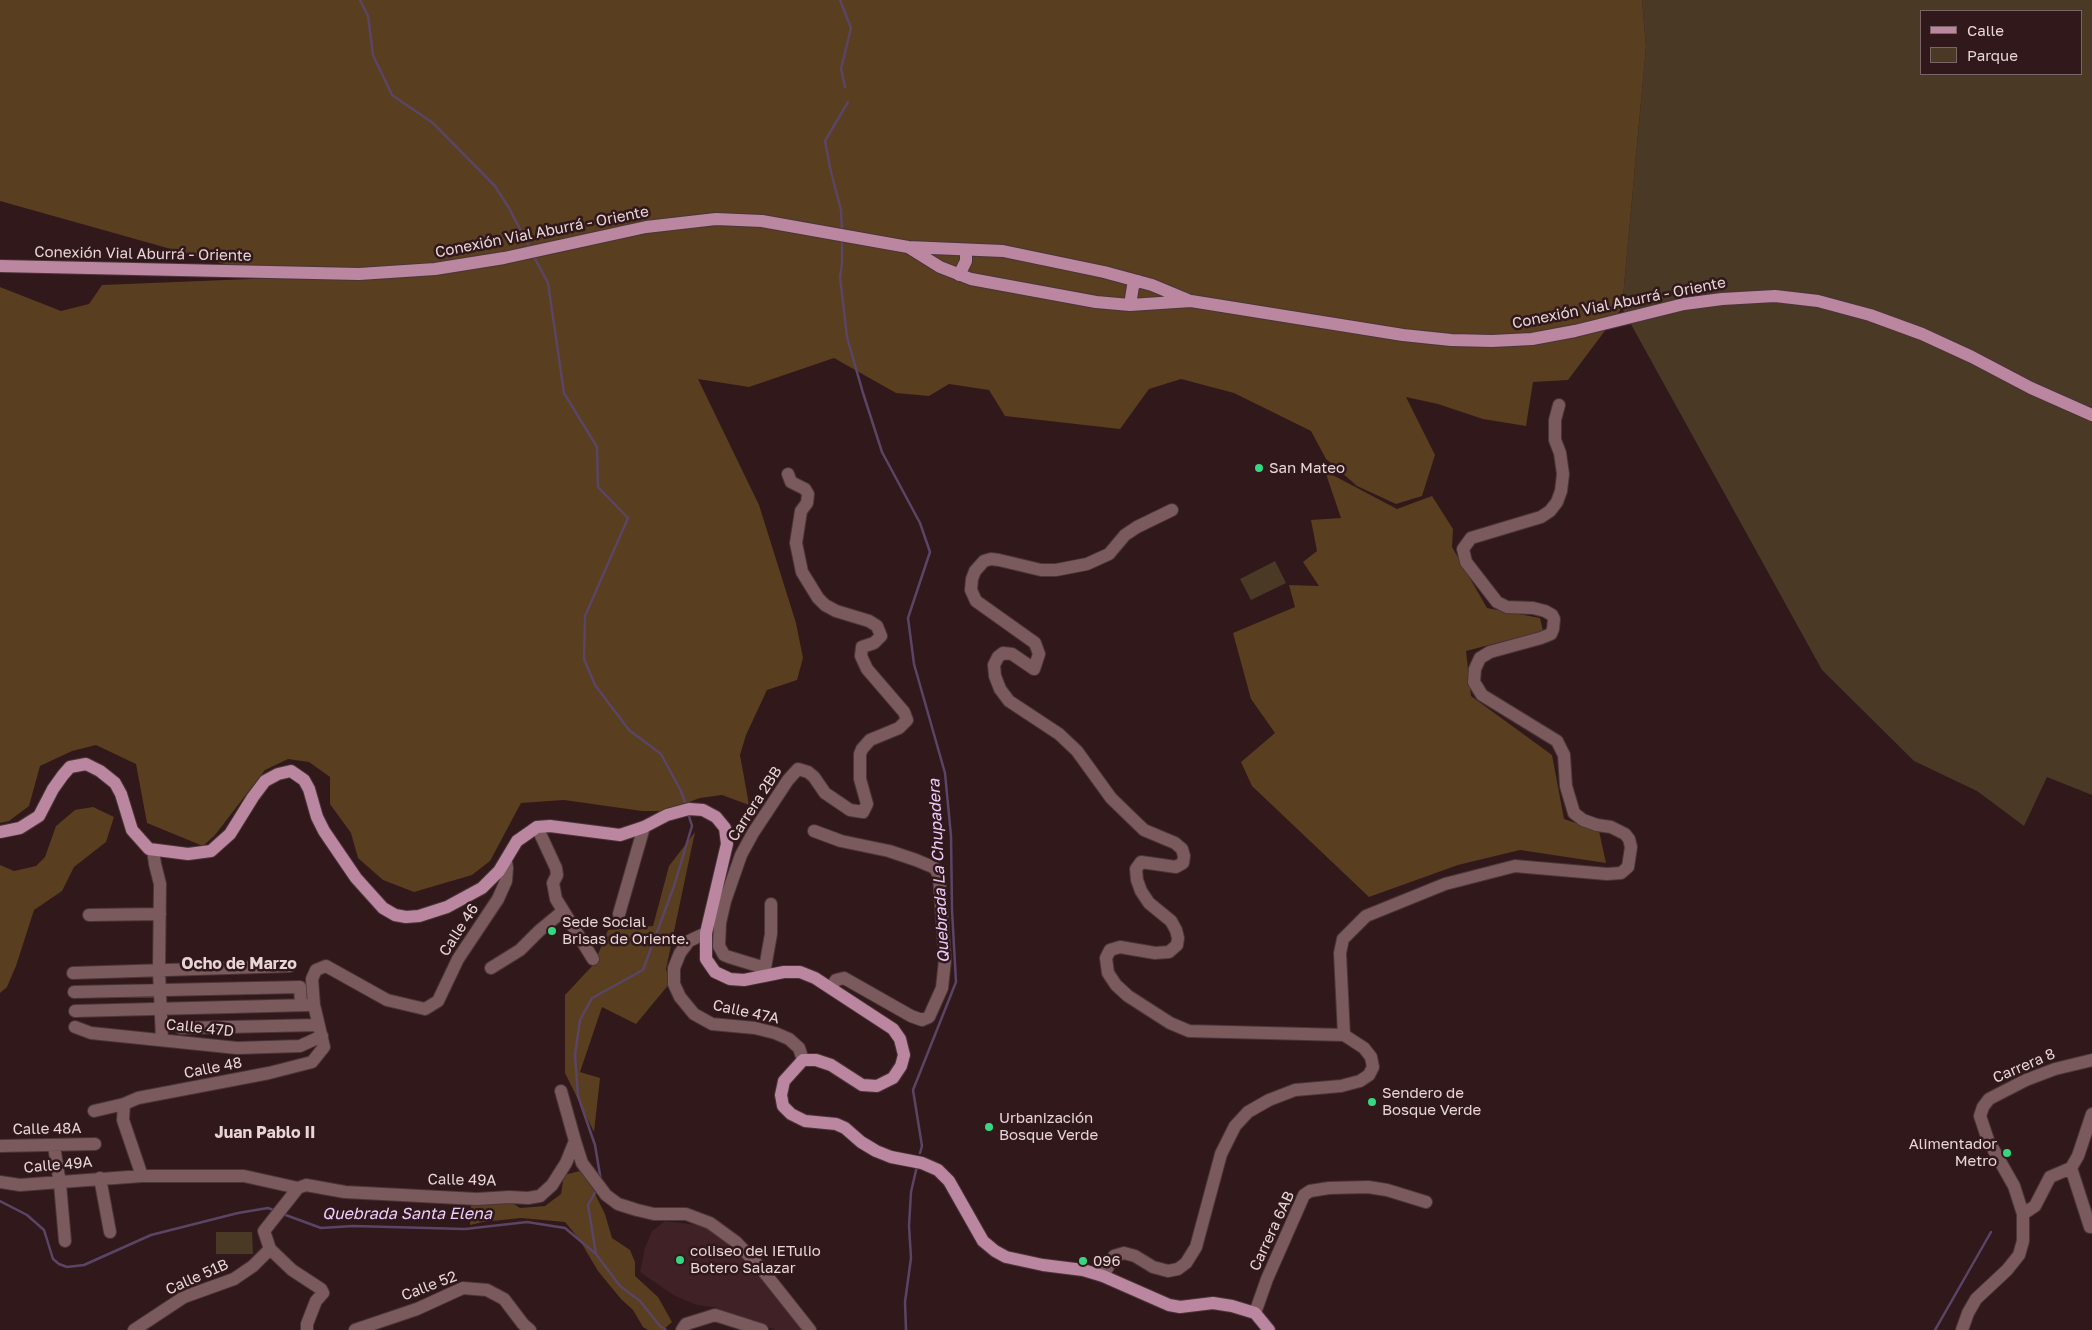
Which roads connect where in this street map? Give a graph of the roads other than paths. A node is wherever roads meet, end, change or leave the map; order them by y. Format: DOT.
graph roads {
  1 [pos="904,247"];
  2 [pos="953,249"];
  3 [pos="966,251"];
  4 [pos="0,266"];
  5 [pos="940,267"];
  6 [pos="958,275"];
  7 [pos="1138,281"];
  8 [pos="1152,284"];
  9 [pos="1193,301"];
  10 [pos="1150,304"];
  11 [pos="1130,305"];
  12 [pos="1559,405"];
  13 [pos="2092,415"];
  14 [pos="788,474"];
  15 [pos="1172,510"];
  16 [pos="537,827"];
  17 [pos="644,827"];
  18 [pos="814,831"];
  19 [pos="0,832"];
  20 [pos="153,850"];
  21 [pos="506,861"];
  22 [pos="771,904"];
  23 [pos="563,911"];
  24 [pos="160,914"];
  25 [pos="619,914"];
  26 [pos="88,915"];
  27 [pos="706,933"];
  28 [pos="593,959"];
  29 [pos="290,966"];
  30 [pos="491,968"];
  31 [pos="159,971"];
  32 [pos="765,972"];
  33 [pos="73,973"];
  34 [pos="831,988"];
  35 [pos="160,990"];
  36 [pos="74,992"];
  37 [pos="308,1005"];
  38 [pos="160,1009"];
  39 [pos="75,1011"];
  40 [pos="75,1027"];
  41 [pos="181,1028"];
  42 [pos="320,1030"];
  43 [pos="1344,1035"];
  44 [pos="162,1040"];
  45 [pos="803,1060"];
  46 [pos="2092,1060"];
  47 [pos="561,1091"];
  48 [pos="124,1106"];
  49 [pos="94,1111"];
  50 [pos="2092,1114"];
  51 [pos="575,1141"];
  52 [pos="95,1144"];
  53 [pos="0,1146"];
  54 [pos="54,1146"];
  55 [pos="2071,1168"];
  56 [pos="142,1176"];
  57 [pos="100,1178"];
  58 [pos="0,1182"];
  59 [pos="60,1184"];
  60 [pos="298,1188"];
  61 [pos="1426,1202"];
  62 [pos="2023,1214"];
  63 [pos="2090,1227"];
  64 [pos="110,1232"];
  65 [pos="65,1240"];
  66 [pos="270,1249"];
  67 [pos="1103,1276"];
  68 [pos="1255,1313"];
  69 [pos="684,1327"];
  70 [pos="134,1330"];
  71 [pos="307,1330"];
  72 [pos="355,1330"];
  73 [pos="530,1330"];
  74 [pos="762,1330"];
  75 [pos="810,1330"];
  76 [pos="1269,1330"];
  77 [pos="1962,1330"];
  1 -- 2 [label="main road, Conexión Vial Aburrá - Oriente"];
  1 -- 4 [label="main road, Conexión Vial Aburrá - Oriente"];
  1 -- 5 [label="main road, Conexión Vial Aburrá - Oriente"];
  2 -- 3 [label="main road, Conexión Vial Aburrá - Oriente"];
  2 -- 5 [label="main road"];
  3 -- 6 [label="main road"];
  3 -- 7 [label="main road, Conexión Vial Aburrá - Oriente"];
  5 -- 6 [label="main road, Conexión Vial Aburrá - Oriente"];
  6 -- 11 [label="main road, Conexión Vial Aburrá - Oriente"];
  7 -- 8 [label="main road, Conexión Vial Aburrá - Oriente"];
  7 -- 11 [label="main road"];
  8 -- 9 [label="main road, Conexión Vial Aburrá - Oriente"];
  8 -- 10 [label="main road"];
  9 -- 10 [label="main road, Conexión Vial Aburrá - Oriente"];
  9 -- 13 [label="main road, Conexión Vial Aburrá - Oriente"];
  10 -- 11 [label="main road, Conexión Vial Aburrá - Oriente"];
  12 -- 43 [label="street"];
  14 -- 32 [label="street, Carrera 2BB"];
  15 -- 43 [label="street"];
  16 -- 17 [label="main road"];
  16 -- 21 [label="main road"];
  16 -- 23 [label="street"];
  17 -- 25 [label="street"];
  17 -- 27 [label="main road"];
  18 -- 34 [label="street"];
  19 -- 20 [label="main road"];
  20 -- 21 [label="main road"];
  20 -- 24 [label="street"];
  21 -- 37 [label="street, Calle 46"];
  22 -- 32 [label="street"];
  23 -- 28 [label="street"];
  23 -- 30 [label="street"];
  24 -- 26 [label="street"];
  24 -- 31 [label="street"];
  27 -- 32 [label="main road"];
  27 -- 45 [label="street, Calle 47A"];
  29 -- 31 [label="street"];
  31 -- 33 [label="street"];
  31 -- 35 [label="street"];
  32 -- 34 [label="main road"];
  34 -- 45 [label="main road"];
  35 -- 36 [label="street"];
  35 -- 37 [label="street"];
  35 -- 38 [label="street"];
  37 -- 38 [label="street"];
  37 -- 42 [label="street"];
  38 -- 39 [label="street"];
  38 -- 44 [label="street"];
  40 -- 44 [label="street, Calle 47D"];
  41 -- 42 [label="street"];
  42 -- 44 [label="street, Calle 47D"];
  42 -- 48 [label="street, Calle 48"];
  43 -- 67 [label="street"];
  45 -- 67 [label="main road"];
  46 -- 62 [label="street, Carrera 8"];
  47 -- 51 [label="street"];
  48 -- 49 [label="street, Calle 48"];
  48 -- 56 [label="street"];
  50 -- 55 [label="street"];
  51 -- 60 [label="street, Calle 49A"];
  51 -- 75 [label="street"];
  52 -- 54 [label="street, Calle 48A"];
  53 -- 54 [label="street, Calle 48A"];
  54 -- 59 [label="street"];
  55 -- 62 [label="street"];
  55 -- 63 [label="street"];
  56 -- 57 [label="street, Calle 49A"];
  56 -- 60 [label="street, Calle 49A"];
  57 -- 59 [label="street, Calle 49A"];
  57 -- 64 [label="street"];
  58 -- 59 [label="street, Calle 49A"];
  59 -- 65 [label="street"];
  60 -- 66 [label="street"];
  61 -- 68 [label="street, Carrera 6AB"];
  62 -- 77 [label="street"];
  66 -- 70 [label="street, Calle 51B"];
  66 -- 71 [label="street"];
  67 -- 68 [label="main road"];
  68 -- 76 [label="main road"];
  69 -- 74 [label="street"];
  72 -- 73 [label="street, Calle 52"];
}
